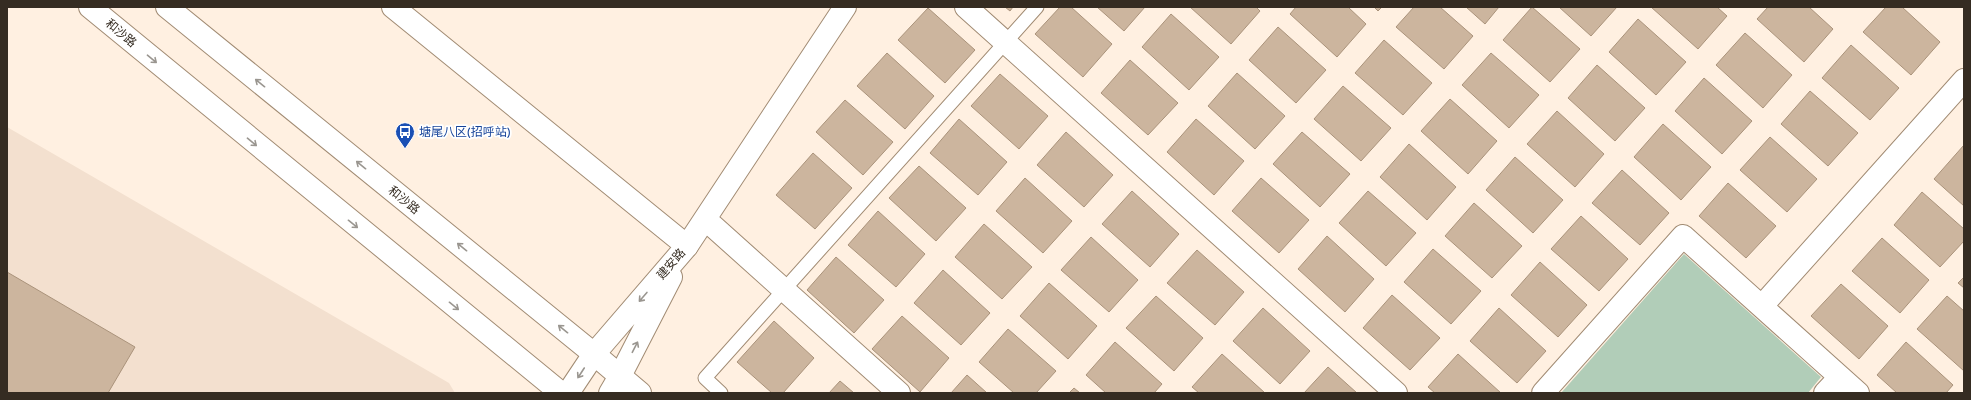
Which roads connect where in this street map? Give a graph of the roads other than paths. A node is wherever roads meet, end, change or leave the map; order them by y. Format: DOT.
graph roads {
  1 [pos="90,7"];
  2 [pos="167,7"];
  3 [pos="393,7"];
  4 [pos="845,7"];
  5 [pos="966,7"];
  6 [pos="1037,7"];
  7 [pos="1005,42"];
  8 [pos="1964,80"];
  9 [pos="705,219"];
  10 [pos="686,246"];
  11 [pos="784,290"];
  12 [pos="1762,306"];
  13 [pos="594,354"];
  14 [pos="1840,377"];
  15 [pos="615,385"];
  16 [pos="561,393"];
  17 [pos="568,393"];
  18 [pos="640,393"];
  19 [pos="721,393"];
  20 [pos="899,393"];
  21 [pos="1396,393"];
  22 [pos="1543,393"];
  23 [pos="1825,393"];
  24 [pos="1858,393"];
  1 -- 16 [label="street, 和沙路, one-way"];
  13 -- 2 [label="street, 和沙路, one-way"];
  3 -- 10 [label="street"];
  4 -- 9 [label="street"];
  5 -- 7 [label="street"];
  6 -- 7 [label="lane"];
  7 -- 11 [label="lane"];
  7 -- 21 [label="street"];
  8 -- 12 [label="street"];
  9 -- 10 [label="street"];
  9 -- 11 [label="street"];
  10 -- 13 [label="street, 建安路, one-way"];
  15 -- 10 [label="street, 建安路, one-way"];
  11 -- 19 [label="lane"];
  11 -- 20 [label="street"];
  12 -- 14 [label="street"];
  12 -- 22 [label="street"];
  13 -- 15 [label="street, 和沙路"];
  13 -- 17 [label="street, 建安路, one-way"];
  14 -- 23 [label="street"];
  14 -- 24 [label="street"];
  15 -- 18 [label="street, 和沙路"];
}
